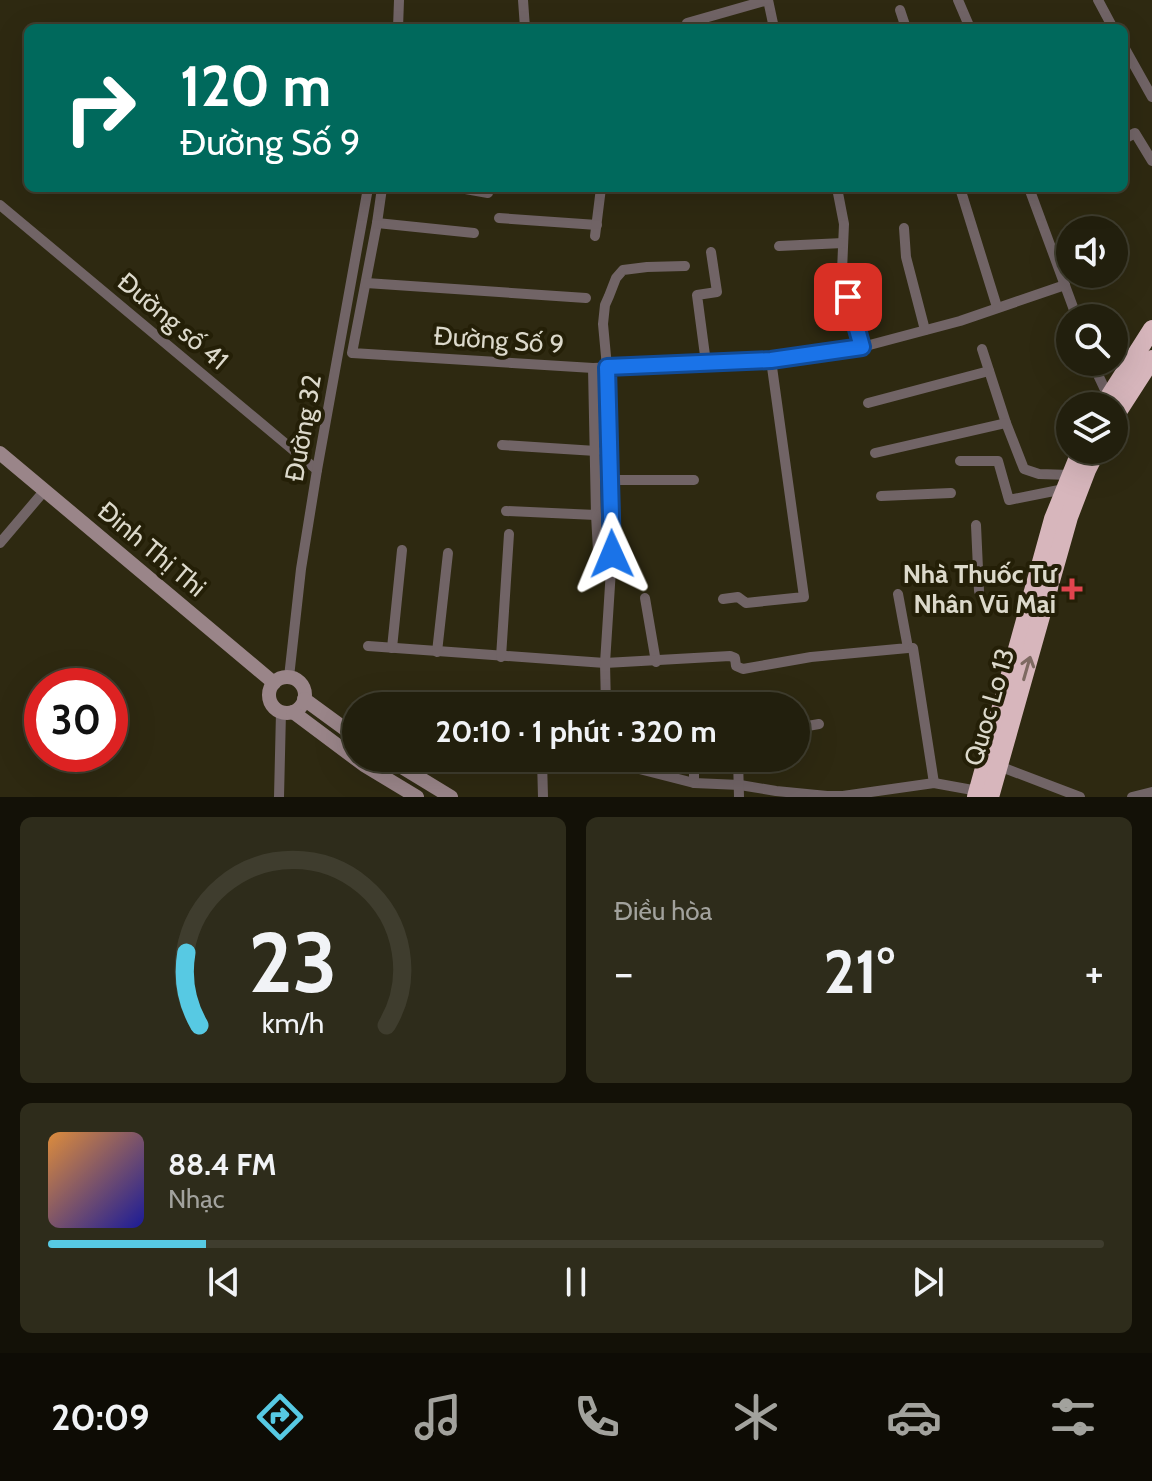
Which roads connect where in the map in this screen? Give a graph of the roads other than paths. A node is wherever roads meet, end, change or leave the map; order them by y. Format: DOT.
graph roads {
  1 [pos="399,0"];
  2 [pos="523,0"];
  3 [pos="768,0"];
  4 [pos="958,0"];
  5 [pos="1098,0"];
  6 [pos="900,10"];
  7 [pos="687,23"];
  8 [pos="398,24"];
  9 [pos="525,24"];
  10 [pos="773,24"];
  11 [pos="905,24"];
  12 [pos="968,24"];
  13 [pos="1111,24"];
  14 [pos="1128,54"];
  15 [pos="1152,97"];
  16 [pos="1128,137"];
  17 [pos="1152,161"];
  18 [pos="367,192"];
  19 [pos="381,192"];
  20 [pos="482,192"];
  21 [pos="601,192"];
  22 [pos="838,192"];
  23 [pos="961,192"];
  24 [pos="1030,192"];
  25 [pos="488,193"];
  26 [pos="0,205"];
  27 [pos="499,218"];
  28 [pos="377,223"];
  29 [pos="904,228"];
  30 [pos="474,233"];
  31 [pos="843,243"];
  32 [pos="779,246"];
  33 [pos="711,252"];
  34 [pos="1056,261"];
  35 [pos="685,266"];
  36 [pos="366,283"];
  37 [pos="1056,288"];
  38 [pos="586,298"];
  39 [pos="997,307"];
  40 [pos="1152,329"];
  41 [pos="925,330"];
  42 [pos="862,347"];
  43 [pos="982,349"];
  44 [pos="1152,359"];
  45 [pos="771,360"];
  46 [pos="706,363"];
  47 [pos="607,367"];
  48 [pos="593,368"];
  49 [pos="989,371"];
  50 [pos="1112,392"];
  51 [pos="1128,396"];
  52 [pos="868,403"];
  53 [pos="1006,423"];
  54 [pos="502,445"];
  55 [pos="596,451"];
  56 [pos="0,453"];
  57 [pos="875,453"];
  58 [pos="960,461"];
  59 [pos="1075,464"];
  60 [pos="1090,464"];
  61 [pos="317,470"];
  62 [pos="611,480"];
  63 [pos="694,480"];
  64 [pos="1067,482"];
  65 [pos="45,490"];
  66 [pos="951,493"];
  67 [pos="881,496"];
  68 [pos="506,511"];
  69 [pos="596,515"];
  70 [pos="976,525"];
  71 [pos="509,534"];
  72 [pos="0,543"];
  73 [pos="402,550"];
  74 [pos="598,551"];
  75 [pos="448,553"];
  76 [pos="979,591"];
  77 [pos="898,594"];
  78 [pos="645,598"];
  79 [pos="723,599"];
  80 [pos="368,646"];
  81 [pos="392,648"];
  82 [pos="910,648"];
  83 [pos="437,652"];
  84 [pos="501,657"];
  85 [pos="656,662"];
  86 [pos="605,663"];
  87 [pos="289,677"];
  88 [pos="274,683"];
  89 [pos="606,692"];
  90 [pos="304,699"];
  91 [pos="287,712"];
  92 [pos="819,724"];
  93 [pos="810,726"];
  94 [pos="342,727"];
  95 [pos="999,766"];
  96 [pos="410,772"];
  97 [pos="542,772"];
  98 [pos="653,772"];
  99 [pos="694,772"];
  100 [pos="739,772"];
  101 [pos="694,783"];
  102 [pos="934,783"];
  103 [pos="740,785"];
  104 [pos="1152,792"];
  105 [pos="981,795"];
  106 [pos="279,797"];
  107 [pos="417,797"];
  108 [pos="451,797"];
  109 [pos="543,797"];
  110 [pos="739,797"];
  111 [pos="1080,797"];
  112 [pos="1132,797"];
  1 -- 8 [label="street"];
  2 -- 9 [label="street"];
  3 -- 7 [label="street"];
  3 -- 10 [label="street"];
  4 -- 12 [label="street"];
  5 -- 13 [label="street"];
  6 -- 11 [label="street"];
  14 -- 15 [label="street"];
  16 -- 17 [label="street"];
  18 -- 61 [label="street, Đường 32"];
  19 -- 28 [label="street"];
  20 -- 25 [label="street"];
  21 -- 27 [label="street"];
  22 -- 31 [label="street"];
  23 -- 39 [label="street"];
  24 -- 34 [label="street"];
  26 -- 61 [label="street, Đường số 41"];
  28 -- 30 [label="street"];
  28 -- 36 [label="street"];
  29 -- 41 [label="street"];
  31 -- 32 [label="street"];
  31 -- 42 [label="street"];
  33 -- 46 [label="street"];
  35 -- 47 [label="street"];
  36 -- 38 [label="street"];
  36 -- 48 [label="street, Đường Số 9"];
  37 -- 39 [label="street, Đường Số 9"];
  39 -- 41 [label="street, Đường Số 9"];
  40 -- 50 [label="highway"];
  41 -- 42 [label="street, Đường Số 9"];
  42 -- 45 [label="street, Đường Số 9"];
  43 -- 49 [label="street"];
  44 -- 51 [label="highway"];
  45 -- 46 [label="street, Đường Số 9"];
  45 -- 79 [label="street"];
  46 -- 47 [label="street, Đường Số 9"];
  47 -- 48 [label="street, Đường Số 9"];
  47 -- 62 [label="street"];
  48 -- 55 [label="street"];
  49 -- 52 [label="street"];
  49 -- 53 [label="street"];
  53 -- 57 [label="street"];
  53 -- 64 [label="street"];
  54 -- 55 [label="street"];
  55 -- 69 [label="street"];
  56 -- 65 [label="street, Đinh Thị Thi"];
  58 -- 64 [label="street"];
  59 -- 64 [label="highway, Quoc Lo 13"];
  95 -- 60 [label="highway, Quoc Lo 13, one-way"];
  61 -- 87 [label="street, Đường 32"];
  62 -- 63 [label="street"];
  62 -- 86 [label="street"];
  64 -- 105 [label="highway, Quoc Lo 13"];
  65 -- 72 [label="street"];
  65 -- 88 [label="street, Đinh Thị Thi"];
  66 -- 67 [label="street"];
  68 -- 69 [label="street"];
  69 -- 74 [label="street"];
  70 -- 76 [label="street"];
  71 -- 84 [label="street"];
  73 -- 81 [label="street"];
  75 -- 83 [label="street"];
  77 -- 82 [label="street"];
  78 -- 85 [label="street"];
  80 -- 81 [label="street"];
  81 -- 83 [label="street"];
  82 -- 85 [label="street"];
  82 -- 102 [label="street"];
  83 -- 84 [label="street"];
  84 -- 86 [label="street"];
  85 -- 86 [label="street"];
  86 -- 89 [label="street"];
  87 -- 88 [label="street"];
  87 -- 90 [label="street"];
  88 -- 91 [label="street"];
  90 -- 91 [label="street"];
  90 -- 94 [label="street"];
  91 -- 106 [label="street"];
  91 -- 107 [label="street"];
  92 -- 93 [label="street"];
  95 -- 105 [label="highway, Quoc Lo 13"];
  95 -- 111 [label="street"];
  96 -- 108 [label="street"];
  97 -- 109 [label="street"];
  98 -- 101 [label="street"];
  99 -- 101 [label="street"];
  100 -- 103 [label="street"];
  101 -- 103 [label="street"];
  102 -- 103 [label="street"];
  102 -- 105 [label="street"];
  103 -- 110 [label="street"];
  104 -- 112 [label="street"];
}
